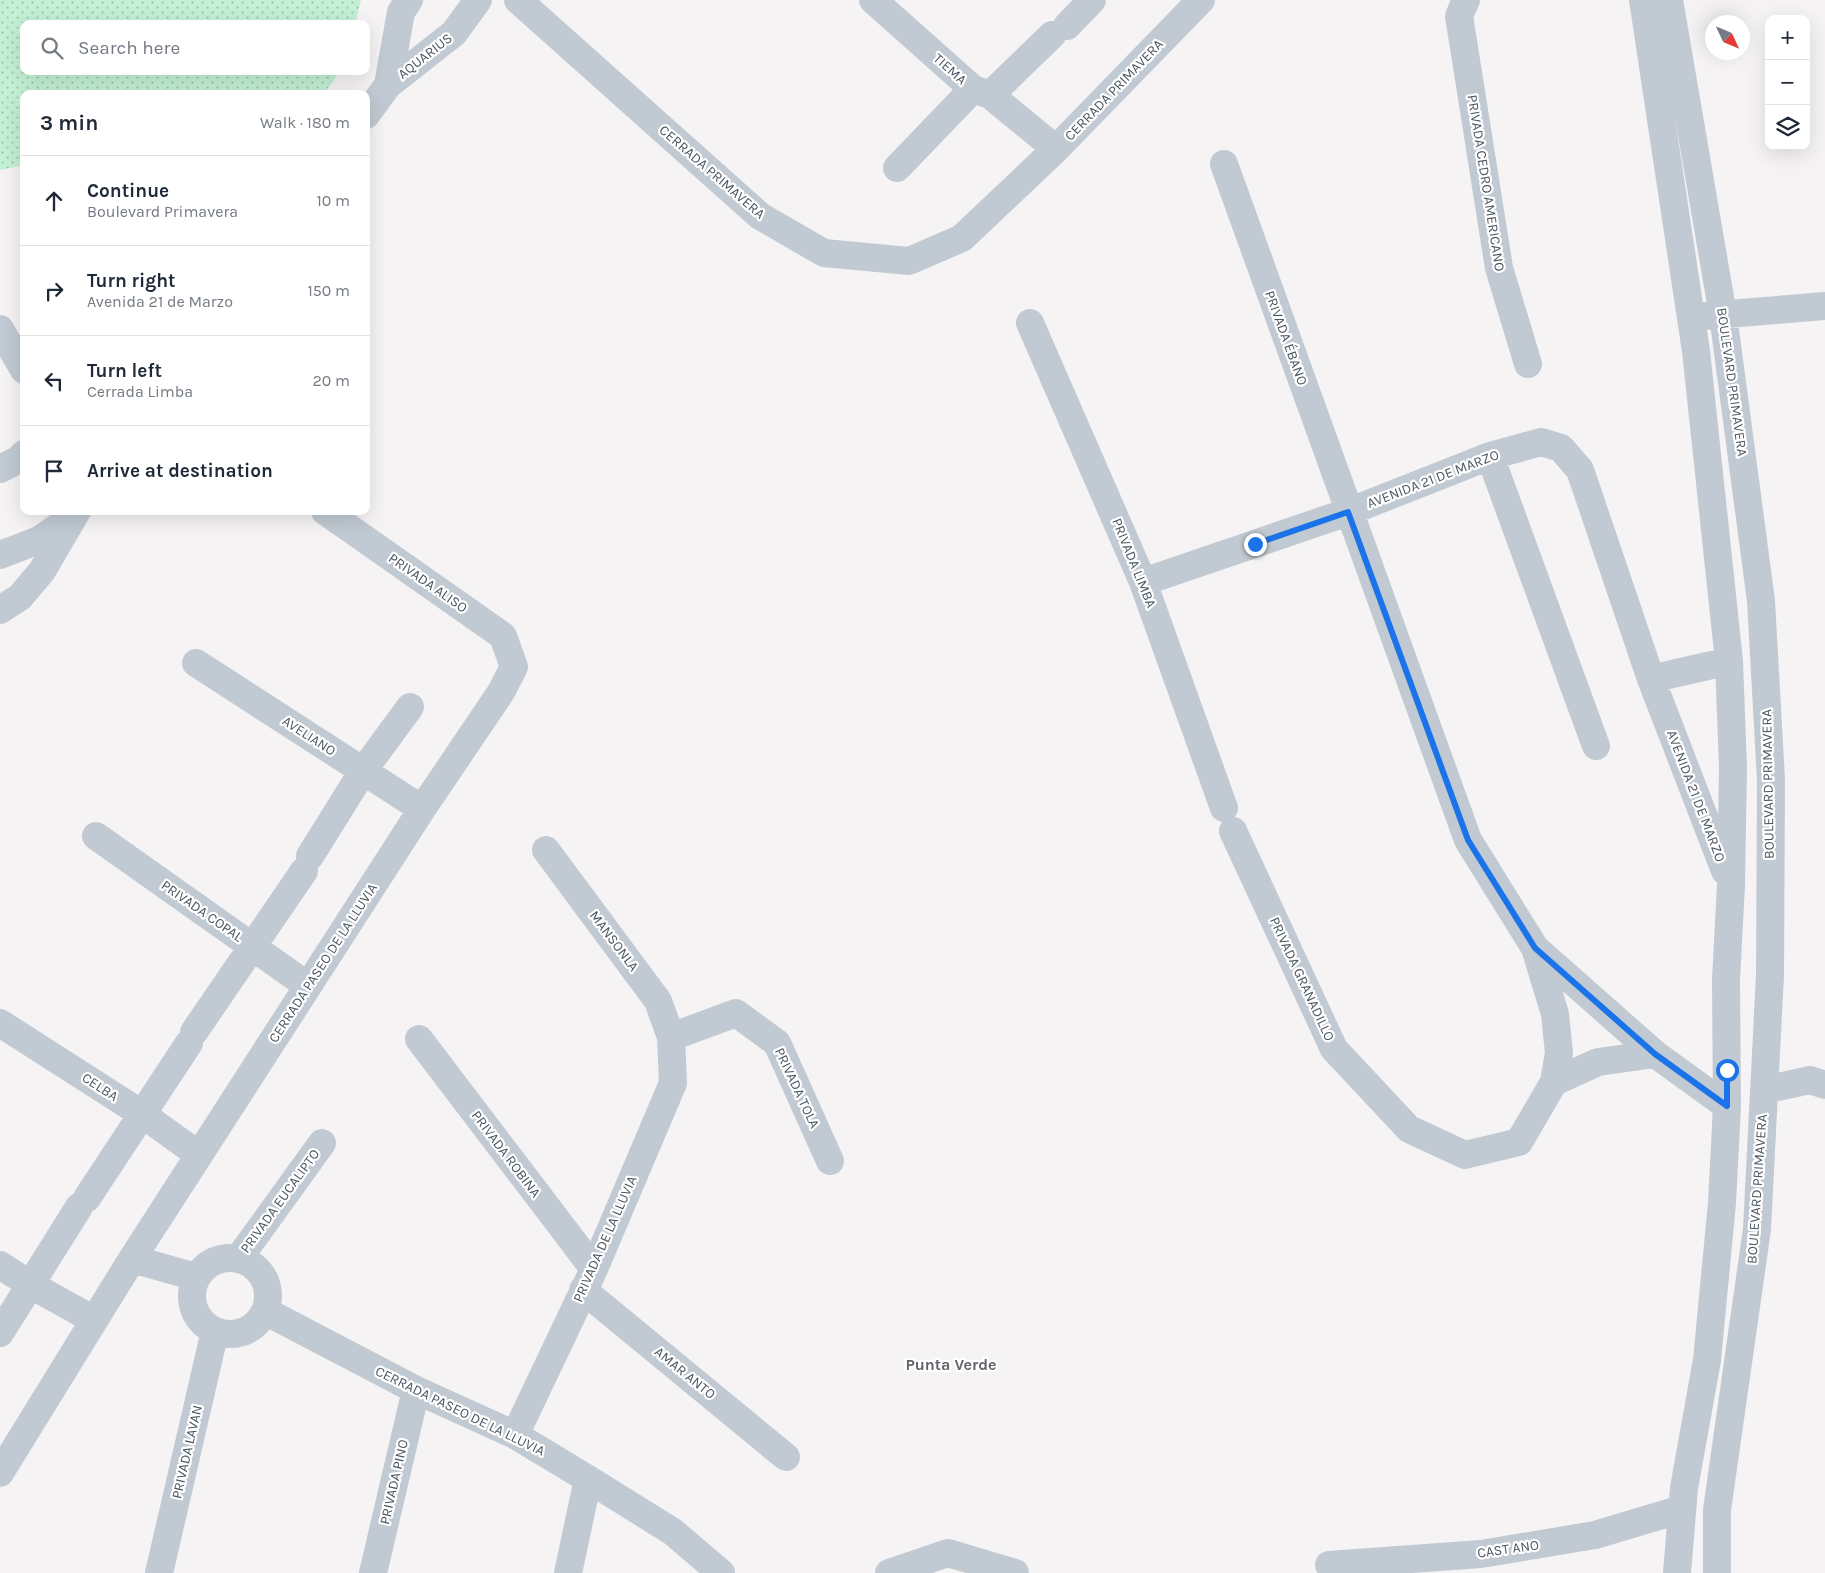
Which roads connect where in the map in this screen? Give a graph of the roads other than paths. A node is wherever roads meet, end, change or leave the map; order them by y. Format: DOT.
graph roads {
  1 [pos="409,0"];
  2 [pos="478,0"];
  3 [pos="518,0"];
  4 [pos="873,0"];
  5 [pos="1092,0"];
  6 [pos="1466,0"];
  7 [pos="1643,0"];
  8 [pos="1669,0"];
  9 [pos="1191,4"];
  10 [pos="388,85"];
  11 [pos="981,92"];
  12 [pos="370,109"];
  13 [pos="1056,149"];
  14 [pos="1224,164"];
  15 [pos="897,168"];
  16 [pos="1825,306"];
  17 [pos="1724,315"];
  18 [pos="1690,316"];
  19 [pos="1030,323"];
  20 [pos="0,329"];
  21 [pos="20,363"];
  22 [pos="1528,364"];
  23 [pos="1490,456"];
  24 [pos="20,458"];
  25 [pos="0,469"];
  26 [pos="1348,512"];
  27 [pos="74,515"];
  28 [pos="74,515"];
  29 [pos="331,515"];
  30 [pos="0,555"];
  31 [pos="1144,582"];
  32 [pos="0,610"];
  33 [pos="1729,661"];
  34 [pos="196,663"];
  35 [pos="514,667"];
  36 [pos="1651,678"];
  37 [pos="410,707"];
  38 [pos="1596,746"];
  39 [pos="363,772"];
  40 [pos="422,809"];
  41 [pos="1228,820"];
  42 [pos="96,836"];
  43 [pos="546,850"];
  44 [pos="1730,885"];
  45 [pos="1770,890"];
  46 [pos="253,947"];
  47 [pos="1535,948"];
  48 [pos="308,986"];
  49 [pos="0,1023"];
  50 [pos="671,1038"];
  51 [pos="419,1039"];
  52 [pos="1655,1054"];
  53 [pos="1554,1082"];
  54 [pos="1825,1085"];
  55 [pos="1764,1090"];
  56 [pos="1727,1106"];
  57 [pos="142,1114"];
  58 [pos="322,1144"];
  59 [pos="199,1155"];
  60 [pos="830,1161"];
  61 [pos="238,1258"];
  62 [pos="132,1259"];
  63 [pos="0,1265"];
  64 [pos="196,1276"];
  65 [pos="588,1279"];
  66 [pos="31,1285"];
  67 [pos="265,1311"];
  68 [pos="94,1320"];
  69 [pos="0,1332"];
  70 [pos="215,1332"];
  71 [pos="416,1390"];
  72 [pos="515,1435"];
  73 [pos="786,1457"];
  74 [pos="0,1473"];
  75 [pos="588,1479"];
  76 [pos="1683,1499"];
  77 [pos="1329,1565"];
  78 [pos="159,1573"];
  79 [pos="373,1573"];
  80 [pos="568,1573"];
  81 [pos="721,1573"];
  82 [pos="889,1573"];
  83 [pos="1015,1573"];
  84 [pos="1677,1573"];
  85 [pos="1717,1573"];
  1 -- 10 [label="street, AQUARIUS"];
  2 -- 10 [label="street, AQUARIUS"];
  3 -- 13 [label="street, CERRADA PRIMAVERA"];
  4 -- 11 [label="street, TIEMA"];
  5 -- 11 [label="street"];
  6 -- 22 [label="street, PRIVADA CEDRO AMERICANO"];
  7 -- 18 [label="street"];
  8 -- 17 [label="street, BOULEVARD PRIMAVERA"];
  9 -- 13 [label="street, CERRADA PRIMAVERA"];
  10 -- 12 [label="street, AQUARIUS"];
  11 -- 13 [label="street, TIEMA"];
  11 -- 15 [label="street"];
  14 -- 26 [label="street, PRIVADA ÉBANO"];
  16 -- 17 [label="street"];
  17 -- 18 [label="street"];
  17 -- 45 [label="street, BOULEVARD PRIMAVERA"];
  18 -- 33 [label="street"];
  19 -- 31 [label="street, PRIVADA LIMBA"];
  20 -- 21 [label="street"];
  23 -- 26 [label="street, AVENIDA 21 DE MARZO"];
  23 -- 36 [label="street, AVENIDA 21 DE MARZO"];
  23 -- 38 [label="street"];
  24 -- 25 [label="street"];
  26 -- 31 [label="street, AVENIDA 21 DE MARZO"];
  26 -- 47 [label="street"];
  27 -- 30 [label="street"];
  28 -- 32 [label="street"];
  29 -- 35 [label="street, PRIVADA ALISO"];
  31 -- 41 [label="street, PRIVADA LIMBA"];
  33 -- 36 [label="street"];
  33 -- 44 [label="street"];
  34 -- 39 [label="street, AVELIANO"];
  35 -- 40 [label="street, CERRADA PASEO DE LA LLUVIA"];
  36 -- 44 [label="street, AVENIDA 21 DE MARZO"];
  37 -- 39 [label="street"];
  39 -- 40 [label="street, AVELIANO"];
  39 -- 46 [label="street"];
  40 -- 48 [label="street, CERRADA PASEO DE LA LLUVIA"];
  41 -- 53 [label="street, PRIVADA GRANADILLO"];
  42 -- 46 [label="street, PRIVADA COPAL"];
  43 -- 50 [label="street, MANSONLA"];
  44 -- 45 [label="street"];
  44 -- 56 [label="street"];
  45 -- 55 [label="street, BOULEVARD PRIMAVERA"];
  46 -- 48 [label="street, PRIVADA COPAL"];
  46 -- 57 [label="street"];
  47 -- 52 [label="street"];
  47 -- 53 [label="street"];
  48 -- 59 [label="street, CERRADA PASEO DE LA LLUVIA"];
  49 -- 57 [label="street, CELBA"];
  50 -- 60 [label="street, PRIVADA TOLA"];
  50 -- 65 [label="street, PRIVADA DE LA LLUVIA"];
  51 -- 65 [label="street, PRIVADA ROBINA"];
  52 -- 53 [label="street"];
  52 -- 56 [label="street"];
  54 -- 55 [label="street"];
  55 -- 85 [label="street, BOULEVARD PRIMAVERA"];
  56 -- 76 [label="street"];
  57 -- 59 [label="street, CELBA"];
  57 -- 66 [label="street"];
  58 -- 61 [label="street, PRIVADA EUCALIPTO"];
  59 -- 62 [label="street, CERRADA PASEO DE LA LLUVIA"];
  61 -- 64 [label="street"];
  61 -- 67 [label="street"];
  62 -- 64 [label="street"];
  62 -- 68 [label="street, CERRADA PASEO DE LA LLUVIA"];
  63 -- 66 [label="street"];
  64 -- 70 [label="street"];
  65 -- 72 [label="street, PRIVADA DE LA LLUVIA"];
  65 -- 73 [label="street, AMAR ANTO"];
  66 -- 68 [label="street"];
  66 -- 69 [label="street"];
  67 -- 70 [label="street"];
  67 -- 71 [label="street, CERRADA PASEO DE LA LLUVIA"];
  68 -- 74 [label="street, CERRADA PASEO DE LA LLUVIA"];
  70 -- 78 [label="street, PRIVADA LAVAN"];
  71 -- 72 [label="street, CERRADA PASEO DE LA LLUVIA"];
  71 -- 79 [label="street, PRIVADA PINO"];
  72 -- 75 [label="street, CERRADA PASEO DE LA LLUVIA"];
  75 -- 80 [label="street"];
  75 -- 81 [label="street, CERRADA PASEO DE LA LLUVIA"];
  76 -- 77 [label="street, CAST ANO"];
  76 -- 84 [label="street"];
  82 -- 83 [label="street"];
}
